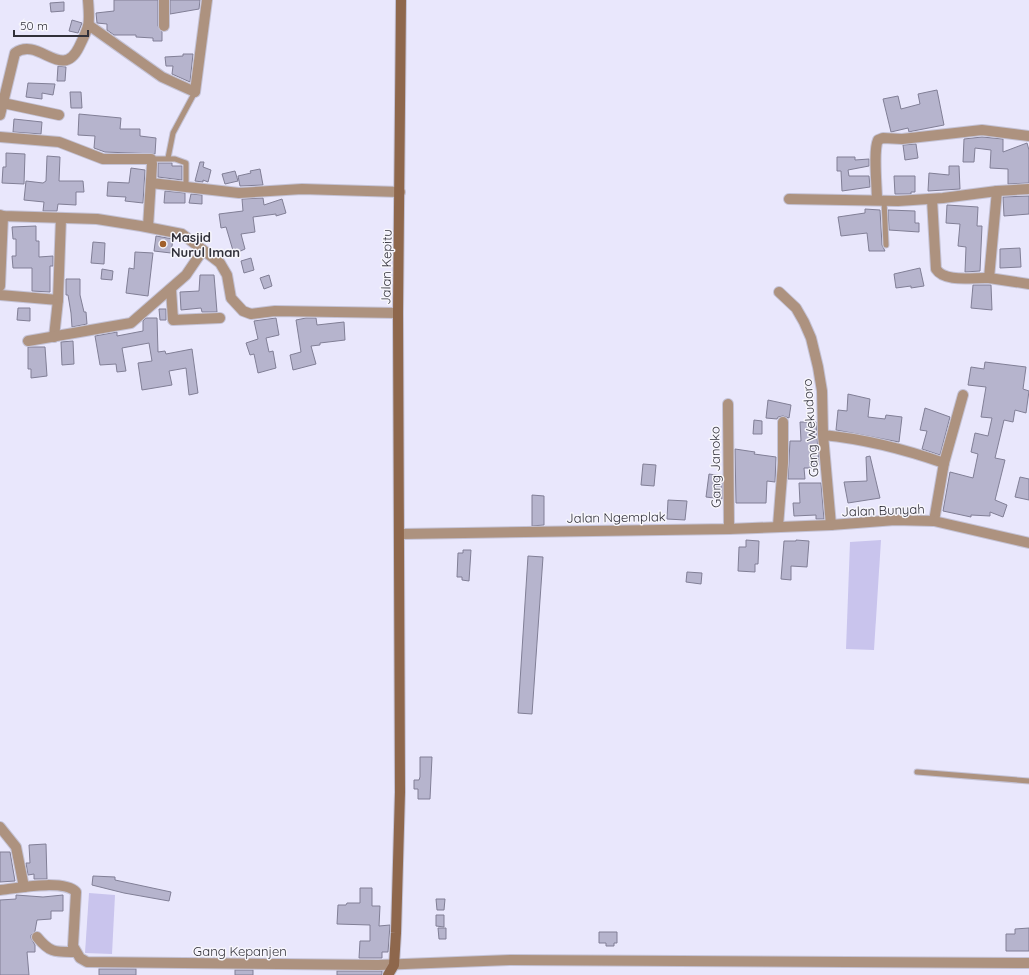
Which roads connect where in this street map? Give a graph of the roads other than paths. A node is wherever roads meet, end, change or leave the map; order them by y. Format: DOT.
graph roads {
  1 [pos="88,0"];
  2 [pos="164,0"];
  3 [pos="207,0"];
  4 [pos="401,0"];
  5 [pos="90,26"];
  6 [pos="164,26"];
  7 [pos="195,92"];
  8 [pos="3,103"];
  9 [pos="0,115"];
  10 [pos="59,115"];
  11 [pos="1029,136"];
  12 [pos="0,137"];
  13 [pos="168,158"];
  14 [pos="151,159"];
  15 [pos="151,183"];
  16 [pos="186,187"];
  17 [pos="1029,189"];
  18 [pos="997,191"];
  19 [pos="400,192"];
  20 [pos="789,199"];
  21 [pos="932,199"];
  22 [pos="881,200"];
  23 [pos="1,216"];
  24 [pos="61,218"];
  25 [pos="148,227"];
  26 [pos="886,245"];
  27 [pos="203,250"];
  28 [pos="989,278"];
  29 [pos="1029,284"];
  30 [pos="0,286"];
  31 [pos="171,289"];
  32 [pos="779,292"];
  33 [pos="0,295"];
  34 [pos="58,300"];
  35 [pos="398,313"];
  36 [pos="220,318"];
  37 [pos="54,336"];
  38 [pos="28,341"];
  39 [pos="963,395"];
  40 [pos="728,404"];
  41 [pos="783,422"];
  42 [pos="823,435"];
  43 [pos="944,463"];
  44 [pos="934,521"];
  45 [pos="831,525"];
  46 [pos="778,526"];
  47 [pos="729,529"];
  48 [pos="401,534"];
  49 [pos="1029,543"];
  50 [pos="917,772"];
  51 [pos="1029,781"];
  52 [pos="0,827"];
  53 [pos="24,887"];
  54 [pos="0,890"];
  55 [pos="37,937"];
  56 [pos="75,952"];
  57 [pos="1029,963"];
  58 [pos="394,965"];
  59 [pos="388,975"];
  1 -- 5 [label="street"];
  2 -- 6 [label="street"];
  3 -- 7 [label="street"];
  4 -- 19 [label="street, Jalan Kepitu"];
  5 -- 7 [label="street"];
  5 -- 8 [label="street"];
  7 -- 13 [label="lane"];
  8 -- 9 [label="street"];
  8 -- 10 [label="street"];
  11 -- 22 [label="street"];
  12 -- 14 [label="street"];
  13 -- 14 [label="lane"];
  13 -- 16 [label="lane"];
  14 -- 15 [label="street"];
  15 -- 16 [label="street"];
  15 -- 25 [label="street"];
  16 -- 19 [label="street"];
  17 -- 18 [label="street"];
  18 -- 21 [label="street"];
  18 -- 28 [label="street"];
  19 -- 35 [label="street, Jalan Kepitu"];
  20 -- 22 [label="street"];
  21 -- 22 [label="street"];
  21 -- 28 [label="street"];
  22 -- 26 [label="lane"];
  23 -- 24 [label="street"];
  23 -- 30 [label="street"];
  24 -- 25 [label="street"];
  24 -- 34 [label="street"];
  25 -- 27 [label="street"];
  27 -- 31 [label="street"];
  27 -- 35 [label="street"];
  28 -- 29 [label="street"];
  31 -- 36 [label="street"];
  31 -- 37 [label="street"];
  32 -- 42 [label="street, Gang Wekudoro"];
  33 -- 34 [label="street"];
  34 -- 37 [label="street"];
  35 -- 48 [label="street, Jalan Kepitu"];
  37 -- 38 [label="street"];
  39 -- 43 [label="street"];
  40 -- 47 [label="street, Gang Janoko"];
  41 -- 46 [label="street"];
  42 -- 43 [label="street"];
  42 -- 45 [label="street, Gang Wekudoro"];
  43 -- 44 [label="street"];
  44 -- 45 [label="street, Jalan Bunyah"];
  44 -- 49 [label="street, Jalan Bunyah"];
  45 -- 46 [label="street, Jalan Ngemplak"];
  46 -- 47 [label="street, Jalan Ngemplak"];
  47 -- 48 [label="street, Jalan Ngemplak"];
  48 -- 58 [label="street, Jalan Kepitu"];
  50 -- 51 [label="lane"];
  52 -- 53 [label="street"];
  53 -- 54 [label="street"];
  53 -- 56 [label="street"];
  55 -- 56 [label="street"];
  56 -- 58 [label="street, Gang Kepanjen"];
  57 -- 58 [label="street, Gang Kepanjen"];
  58 -- 59 [label="street"];
}
